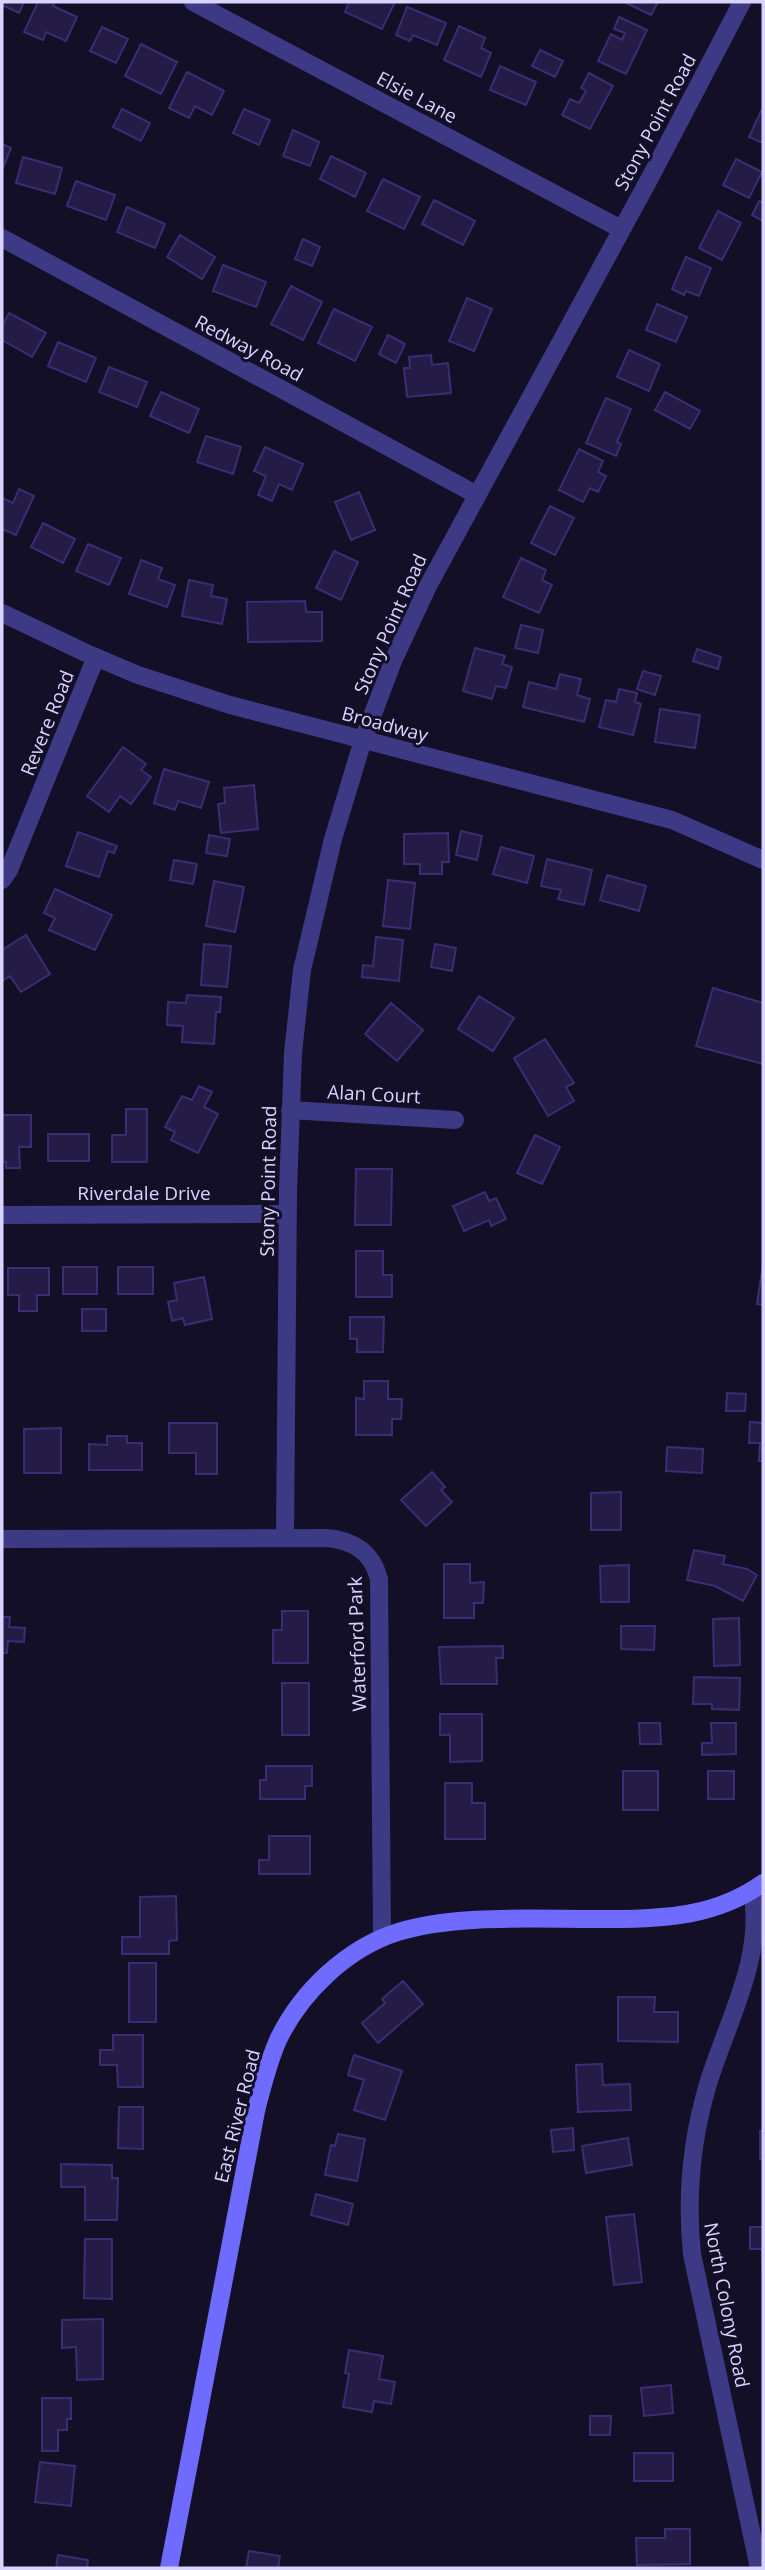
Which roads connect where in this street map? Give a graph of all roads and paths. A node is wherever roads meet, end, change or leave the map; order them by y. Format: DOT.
graph roads {
  1 [pos="193,2"];
  2 [pos="742,2"];
  3 [pos="621,229"];
  4 [pos="2,238"];
  5 [pos="477,495"];
  6 [pos="2,613"];
  7 [pos="96,657"];
  8 [pos="363,740"];
  9 [pos="763,860"];
  10 [pos="2,880"];
  11 [pos="290,1110"];
  12 [pos="455,1120"];
  13 [pos="288,1214"];
  14 [pos="2,1215"];
  15 [pos="285,1538"];
  16 [pos="2,1539"];
  17 [pos="758,1886"];
  18 [pos="382,1938"];
  19 [pos="169,2568"];
  20 [pos="759,2568"];
  1 -- 3 [label="street, Elsie Lane"];
  2 -- 3 [label="street, Stony Point Road"];
  3 -- 5 [label="street, Stony Point Road"];
  4 -- 5 [label="street, Redway Road"];
  5 -- 8 [label="street, Stony Point Road"];
  6 -- 7 [label="street, Broadway"];
  7 -- 8 [label="street, Broadway"];
  7 -- 10 [label="street, Revere Road"];
  8 -- 9 [label="street, Broadway"];
  8 -- 11 [label="street, Stony Point Road"];
  11 -- 12 [label="street, Alan Court"];
  11 -- 13 [label="street, Stony Point Road"];
  13 -- 14 [label="street, Riverdale Drive"];
  13 -- 15 [label="street, Stony Point Road"];
  15 -- 16 [label="street, Waterford Park"];
  15 -- 18 [label="street, Waterford Park"];
  17 -- 18 [label="main road, East River Road"];
  17 -- 20 [label="street, North Colony Road"];
  18 -- 19 [label="main road, East River Road"];
}
